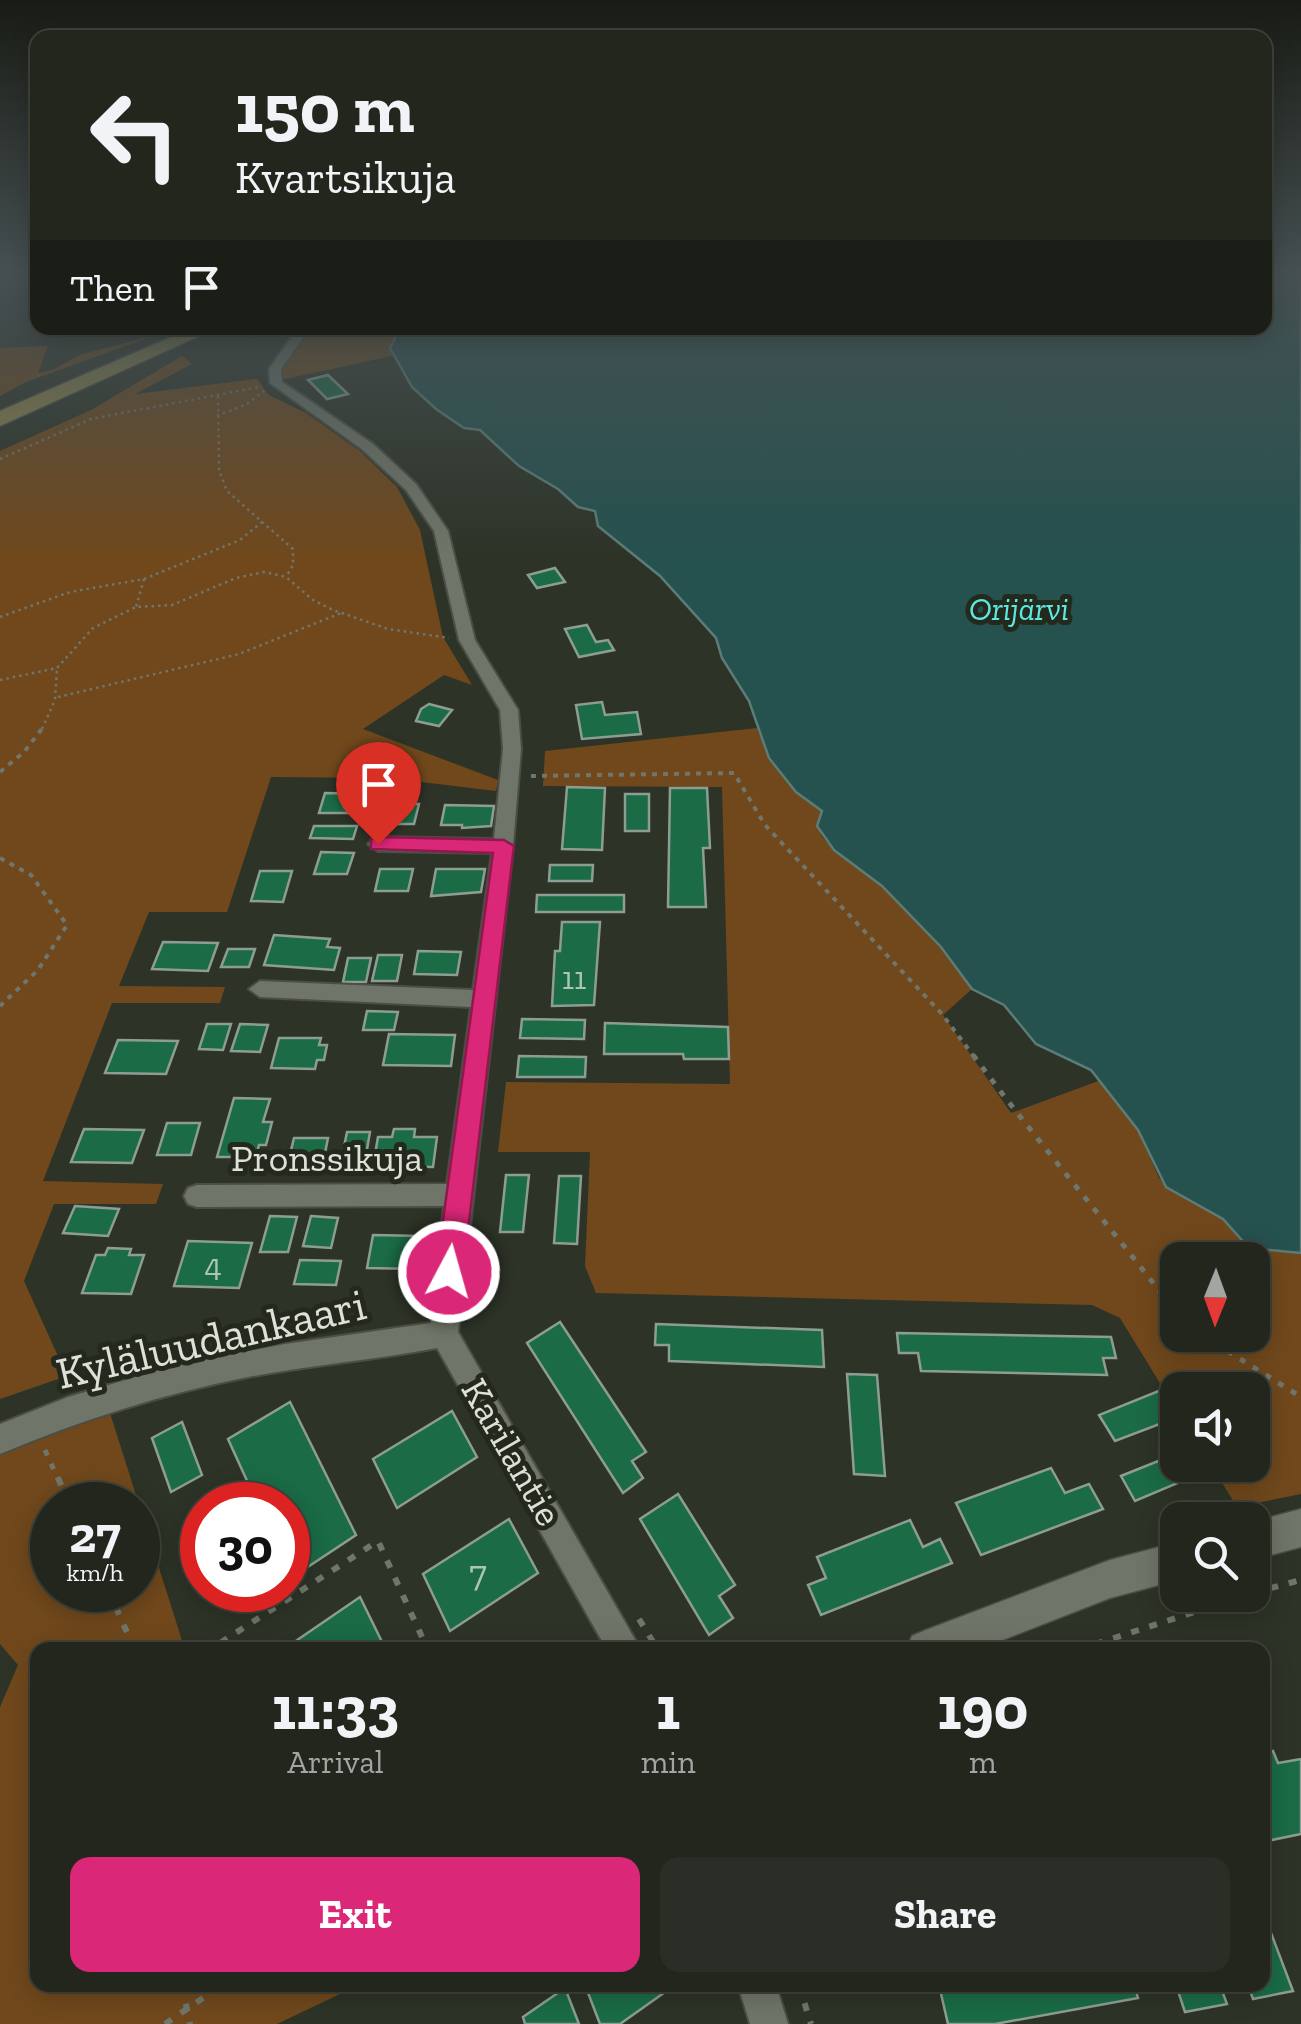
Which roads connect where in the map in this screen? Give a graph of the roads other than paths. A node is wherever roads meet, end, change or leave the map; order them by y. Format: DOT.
graph roads {
  1 [pos="117,367"];
  2 [pos="276,367"];
  3 [pos="0,419"];
  4 [pos="378,844"];
  5 [pos="504,846"];
  6 [pos="260,988"];
  7 [pos="484,999"];
  8 [pos="458,1195"];
  9 [pos="197,1196"];
  10 [pos="444,1334"];
  11 [pos="0,1439"];
  12 [pos="1301,1528"];
  13 [pos="1270,1536"];
  14 [pos="1160,1566"];
  15 [pos="620,1642"];
  16 [pos="947,1642"];
  17 [pos="759,1992"];
  18 [pos="769,2024"];
  1 -- 3 [label="highway"];
  2 -- 5 [label="street, Karilantie"];
  4 -- 5 [label="street"];
  5 -- 7 [label="street, Karilantie"];
  6 -- 7 [label="street"];
  7 -- 8 [label="street, Karilantie"];
  8 -- 9 [label="street, Pronssikuja"];
  8 -- 10 [label="street, Karilantie"];
  10 -- 11 [label="street, Kyläluudankaari"];
  10 -- 15 [label="street, Karilantie"];
  12 -- 13 [label="street"];
  14 -- 16 [label="street"];
  17 -- 18 [label="street"];
}
